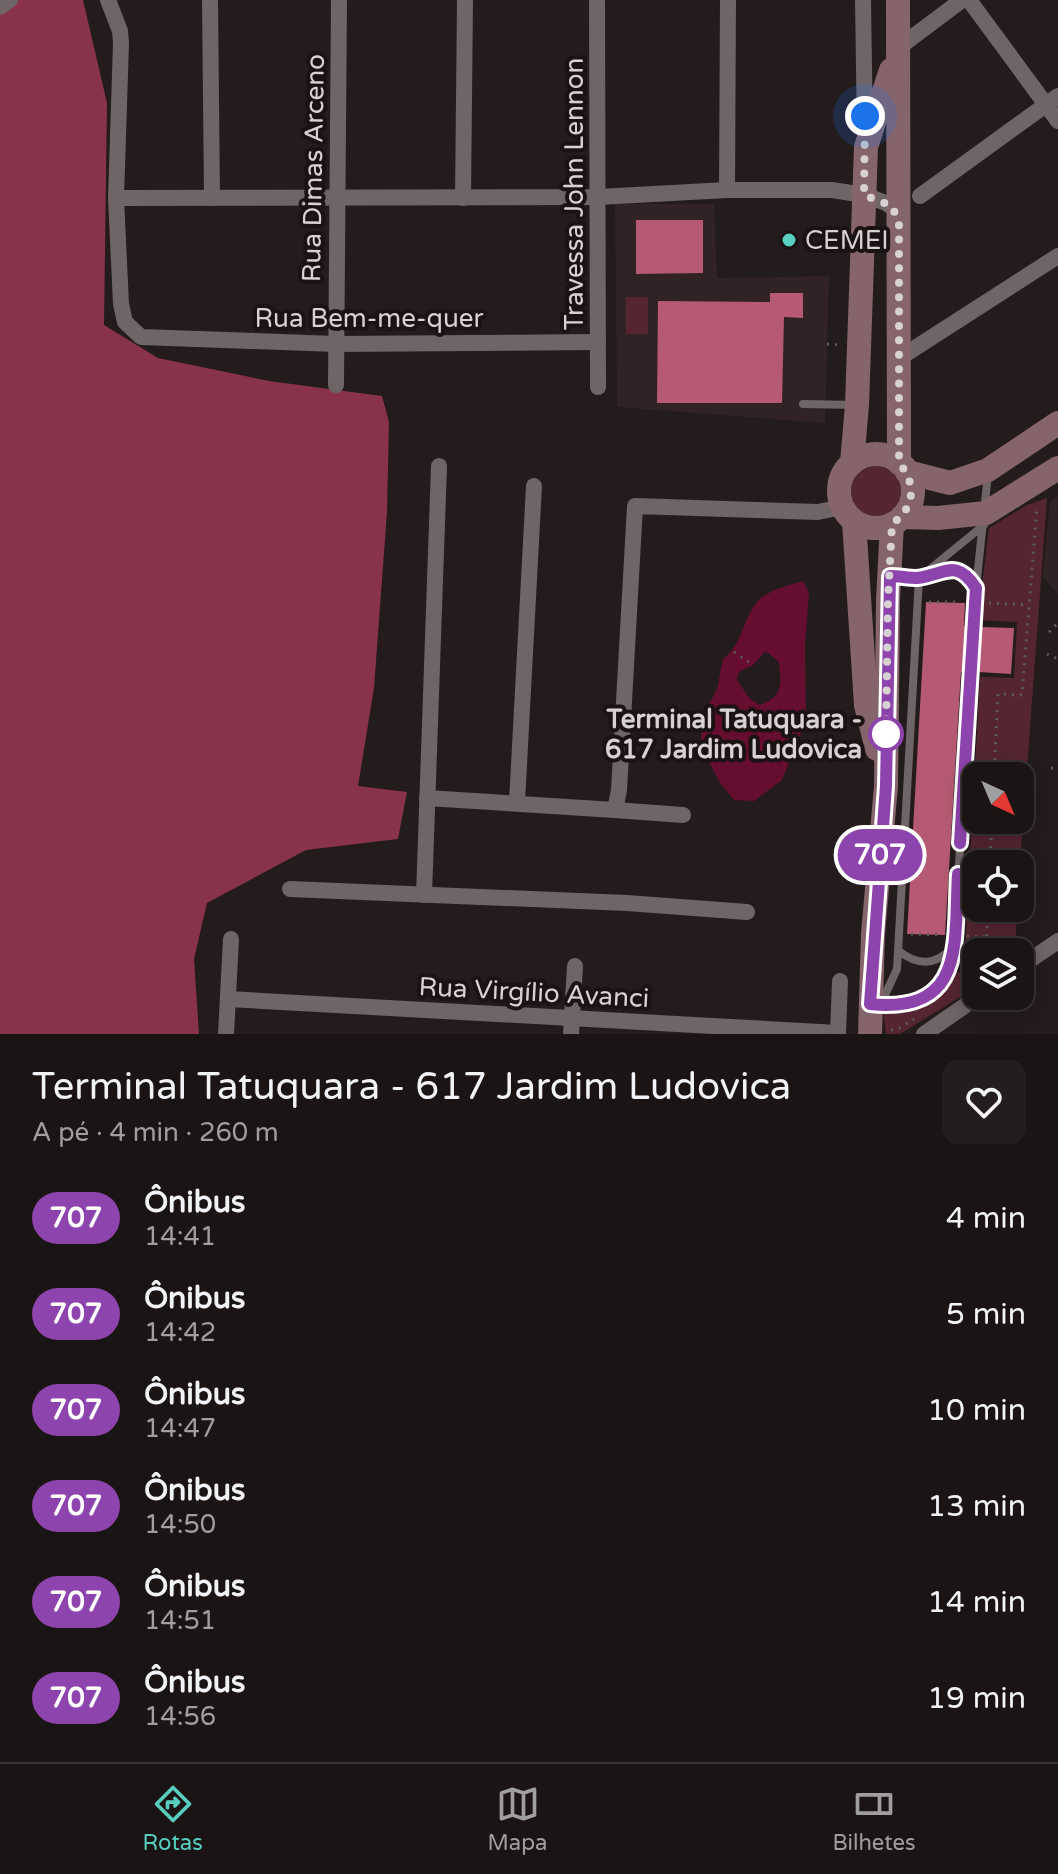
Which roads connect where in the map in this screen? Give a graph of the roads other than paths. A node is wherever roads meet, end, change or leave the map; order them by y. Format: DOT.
graph roads {
  1 [pos="10,0"];
  2 [pos="108,0"];
  3 [pos="210,0"];
  4 [pos="339,0"];
  5 [pos="465,0"];
  6 [pos="597,0"];
  7 [pos="728,0"];
  8 [pos="863,0"];
  9 [pos="898,0"];
  10 [pos="962,0"];
  11 [pos="969,0"];
  12 [pos="0,7"];
  13 [pos="898,48"];
  14 [pos="1052,100"];
  15 [pos="1058,121"];
  16 [pos="866,147"];
  17 [pos="727,190"];
  18 [pos="864,195"];
  19 [pos="920,196"];
  20 [pos="598,197"];
  21 [pos="116,198"];
  22 [pos="212,198"];
  23 [pos="336,198"];
  24 [pos="463,198"];
  25 [pos="899,223"];
  26 [pos="1058,256"];
  27 [pos="598,342"];
  28 [pos="336,344"];
  29 [pos="898,359"];
  30 [pos="336,385"];
  31 [pos="598,387"];
  32 [pos="803,404"];
  33 [pos="857,405"];
  34 [pos="1058,423"];
  35 [pos="852,463"];
  36 [pos="439,466"];
  37 [pos="903,468"];
  38 [pos="988,470"];
  39 [pos="1049,475"];
  40 [pos="534,486"];
  41 [pos="848,514"];
  42 [pos="985,519"];
  43 [pos="897,521"];
  44 [pos="890,576"];
  45 [pos="919,578"];
  46 [pos="976,588"];
  47 [pos="886,786"];
  48 [pos="427,798"];
  49 [pos="517,802"];
  50 [pos="615,810"];
  51 [pos="683,815"];
  52 [pos="290,889"];
  53 [pos="424,895"];
  54 [pos="747,912"];
  55 [pos="231,939"];
  56 [pos="1058,941"];
  57 [pos="954,946"];
  58 [pos="899,951"];
  59 [pos="872,953"];
  60 [pos="1034,957"];
  61 [pos="575,966"];
  62 [pos="840,981"];
  63 [pos="228,999"];
  64 [pos="870,1004"];
  65 [pos="962,1008"];
  66 [pos="571,1026"];
  67 [pos="226,1034"];
  68 [pos="838,1034"];
  69 [pos="870,1034"];
  70 [pos="924,1034"];
  1 -- 12 [label="street"];
  2 -- 21 [label="street"];
  3 -- 22 [label="street"];
  4 -- 23 [label="street, Rua Dimas Arceno"];
  5 -- 24 [label="street"];
  6 -- 20 [label="street, Travessa John Lennon"];
  7 -- 17 [label="street"];
  8 -- 16 [label="street"];
  9 -- 13 [label="main road"];
  10 -- 13 [label="street"];
  11 -- 14 [label="street"];
  13 -- 16 [label="main road"];
  13 -- 25 [label="main road"];
  14 -- 15 [label="street"];
  14 -- 19 [label="street"];
  16 -- 18 [label="main road"];
  17 -- 18 [label="street"];
  17 -- 20 [label="street"];
  18 -- 25 [label="street"];
  18 -- 33 [label="main road"];
  20 -- 24 [label="street"];
  20 -- 27 [label="street, Travessa John Lennon"];
  21 -- 22 [label="street"];
  21 -- 28 [label="street, Rua Bem-me-quer"];
  22 -- 23 [label="street"];
  23 -- 24 [label="street"];
  23 -- 28 [label="street, Rua Dimas Arceno"];
  25 -- 29 [label="main road"];
  26 -- 29 [label="street"];
  27 -- 28 [label="street, Rua Bem-me-quer"];
  27 -- 31 [label="street, Travessa John Lennon"];
  28 -- 30 [label="street, Rua Dimas Arceno"];
  29 -- 37 [label="main road"];
  32 -- 33 [label="lane"];
  33 -- 35 [label="main road"];
  34 -- 38 [label="main road"];
  35 -- 37 [label="main road"];
  35 -- 41 [label="main road"];
  36 -- 48 [label="street"];
  37 -- 38 [label="main road"];
  37 -- 43 [label="main road"];
  38 -- 42 [label="lane"];
  39 -- 42 [label="main road"];
  40 -- 49 [label="street"];
  41 -- 43 [label="main road"];
  41 -- 47 [label="main road"];
  41 -- 50 [label="street"];
  42 -- 43 [label="main road"];
  42 -- 45 [label="lane"];
  42 -- 46 [label="lane"];
  43 -- 44 [label="main road"];
  44 -- 45 [label="lane"];
  44 -- 47 [label="main road"];
  45 -- 46 [label="lane"];
  45 -- 58 [label="lane"];
  46 -- 57 [label="lane"];
  47 -- 59 [label="main road"];
  48 -- 49 [label="street"];
  48 -- 53 [label="street"];
  49 -- 50 [label="street"];
  50 -- 51 [label="street"];
  52 -- 53 [label="street"];
  53 -- 54 [label="street"];
  55 -- 63 [label="street"];
  56 -- 60 [label="street"];
  57 -- 58 [label="lane"];
  57 -- 64 [label="lane"];
  58 -- 59 [label="lane"];
  58 -- 64 [label="lane"];
  59 -- 64 [label="main road"];
  61 -- 66 [label="street"];
  62 -- 68 [label="street"];
  63 -- 66 [label="street, Rua Virgílio Avanci"];
  63 -- 67 [label="street"];
  64 -- 69 [label="main road"];
  65 -- 70 [label="street"];
  66 -- 68 [label="street, Rua Virgílio Avanci"];
}
